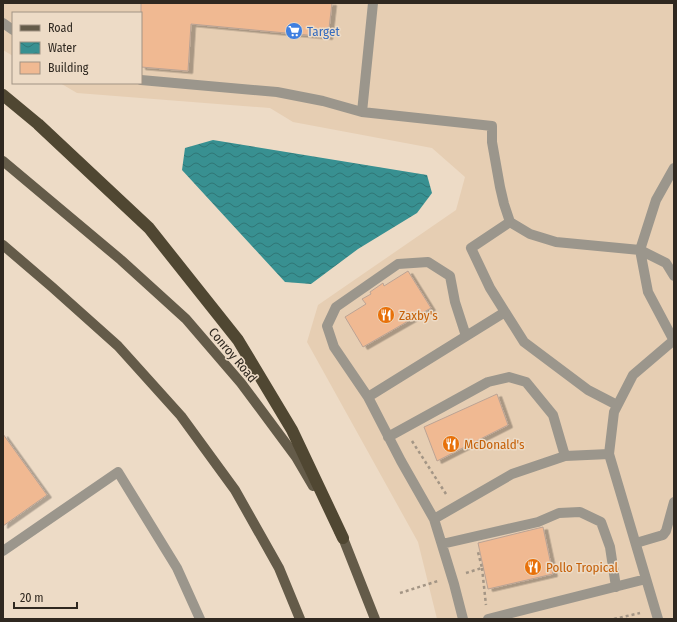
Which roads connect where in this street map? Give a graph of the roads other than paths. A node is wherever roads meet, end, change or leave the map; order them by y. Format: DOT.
graph roads {
  1 [pos="373,3"];
  2 [pos="3,23"];
  3 [pos="12,29"];
  4 [pos="142,80"];
  5 [pos="3,95"];
  6 [pos="362,112"];
  7 [pos="3,161"];
  8 [pos="674,168"];
  9 [pos="510,222"];
  10 [pos="3,245"];
  11 [pos="640,250"];
  12 [pos="674,276"];
  13 [pos="505,312"];
  14 [pos="466,336"];
  15 [pos="674,340"];
  16 [pos="368,397"];
  17 [pos="617,404"];
  18 [pos="388,437"];
  19 [pos="610,454"];
  20 [pos="565,456"];
  21 [pos="674,502"];
  22 [pos="434,519"];
  23 [pos="343,538"];
  24 [pos="636,543"];
  25 [pos="442,544"];
  26 [pos="3,551"];
  27 [pos="646,579"];
  28 [pos="616,587"];
  29 [pos="487,615"];
  30 [pos="200,619"];
  31 [pos="300,619"];
  32 [pos="375,619"];
  33 [pos="463,619"];
  34 [pos="658,619"];
  1 -- 6 [label="lane"];
  2 -- 3 [label="lane"];
  4 -- 6 [label="lane"];
  5 -- 23 [label="highway"];
  6 -- 9 [label="lane"];
  7 -- 23 [label="main road, Conroy Road"];
  8 -- 11 [label="lane"];
  9 -- 11 [label="lane"];
  9 -- 13 [label="lane"];
  10 -- 31 [label="main road"];
  11 -- 12 [label="lane"];
  11 -- 15 [label="lane"];
  13 -- 14 [label="lane"];
  13 -- 17 [label="lane"];
  14 -- 16 [label="lane"];
  14 -- 16 [label="lane"];
  15 -- 17 [label="lane"];
  16 -- 18 [label="lane"];
  17 -- 19 [label="lane"];
  18 -- 20 [label="lane"];
  18 -- 22 [label="lane"];
  19 -- 20 [label="lane"];
  19 -- 24 [label="lane"];
  20 -- 22 [label="lane"];
  21 -- 24 [label="lane"];
  22 -- 25 [label="lane"];
  23 -- 32 [label="main road, Conroy Road"];
  24 -- 27 [label="lane"];
  25 -- 28 [label="lane"];
  25 -- 33 [label="lane"];
  26 -- 30 [label="lane"];
  27 -- 28 [label="lane"];
  27 -- 34 [label="lane"];
  28 -- 29 [label="lane"];
}
